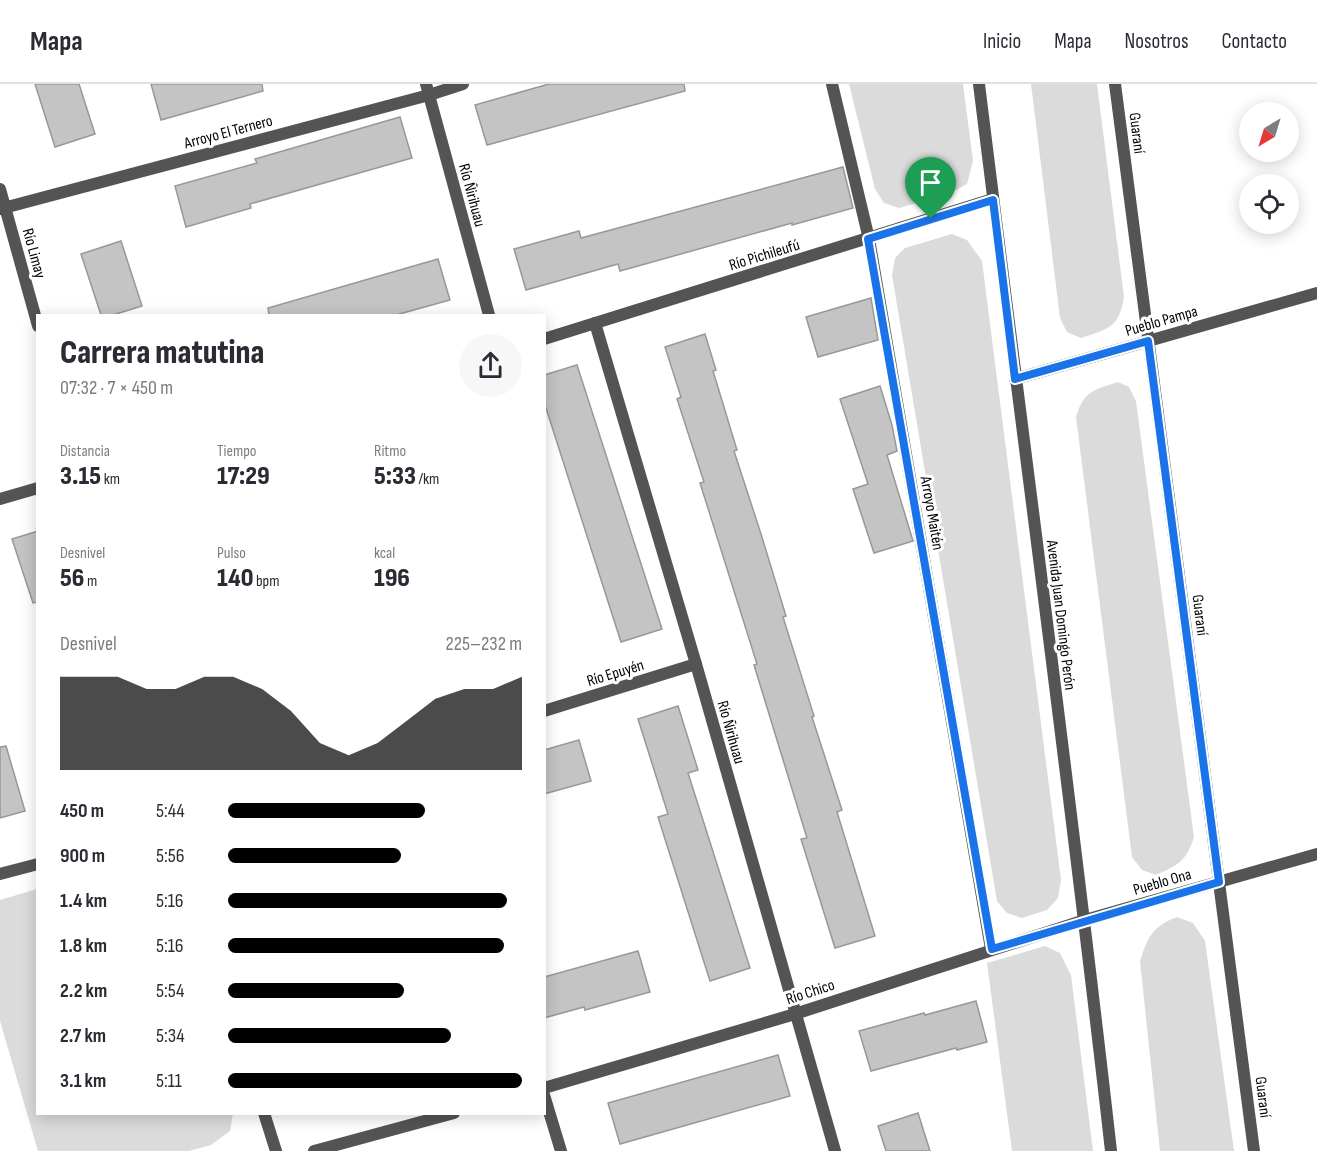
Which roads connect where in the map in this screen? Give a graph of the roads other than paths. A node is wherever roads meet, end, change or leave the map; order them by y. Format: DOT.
graph roads {
  1 [pos="463,84"];
  2 [pos="832,84"];
  3 [pos="979,84"];
  4 [pos="1115,84"];
  5 [pos="428,89"];
  6 [pos="0,189"];
  7 [pos="993,200"];
  8 [pos="2,208"];
  9 [pos="868,239"];
  10 [pos="1317,293"];
  11 [pos="489,314"];
  12 [pos="36,319"];
  13 [pos="596,323"];
  14 [pos="546,338"];
  15 [pos="1148,341"];
  16 [pos="1015,379"];
  17 [pos="36,489"];
  18 [pos="0,499"];
  19 [pos="696,664"];
  20 [pos="546,710"];
  21 [pos="1317,854"];
  22 [pos="36,865"];
  23 [pos="0,874"];
  24 [pos="1219,882"];
  25 [pos="1085,920"];
  26 [pos="992,949"];
  27 [pos="795,1014"];
  28 [pos="546,1087"];
  29 [pos="546,1102"];
  30 [pos="265,1115"];
  31 [pos="447,1115"];
  32 [pos="276,1151"];
  33 [pos="314,1151"];
  34 [pos="561,1151"];
  35 [pos="835,1151"];
  36 [pos="1110,1151"];
  37 [pos="1254,1151"];
  1 -- 5 [label="street, Arroyo El Ternero"];
  2 -- 9 [label="street, Arroyo Maitén"];
  3 -- 7 [label="street, Avenida Juan Domingo Perón"];
  4 -- 15 [label="street, Guaraní"];
  5 -- 8 [label="street, Arroyo El Ternero"];
  5 -- 11 [label="street, Río Ñirihuau"];
  6 -- 8 [label="street, Río Limay"];
  7 -- 9 [label="street, Río Pichileufú"];
  7 -- 16 [label="street, Avenida Juan Domingo Perón"];
  8 -- 12 [label="street, Río Limay"];
  9 -- 13 [label="street, Río Pichileufú"];
  9 -- 26 [label="street, Arroyo Maitén"];
  10 -- 15 [label="street, Pueblo Pampa"];
  13 -- 14 [label="street, Río Pichileufú"];
  13 -- 19 [label="street, Río Ñirihuau"];
  15 -- 16 [label="street, Pueblo Pampa"];
  15 -- 24 [label="street, Guaraní"];
  16 -- 25 [label="street, Avenida Juan Domingo Perón"];
  17 -- 18 [label="street"];
  19 -- 20 [label="street, Río Epuyén"];
  19 -- 27 [label="street, Río Ñirihuau"];
  21 -- 24 [label="street, Pueblo Ona"];
  22 -- 23 [label="street"];
  24 -- 25 [label="street, Pueblo Ona"];
  24 -- 37 [label="street, Guaraní"];
  25 -- 26 [label="street, Río Chico"];
  25 -- 36 [label="street, Avenida Juan Domingo Perón"];
  26 -- 27 [label="street, Río Chico"];
  27 -- 28 [label="street, Río Chico"];
  27 -- 35 [label="street, Río Ñirihuau"];
  29 -- 34 [label="street"];
  30 -- 32 [label="street"];
  31 -- 33 [label="street"];
}
